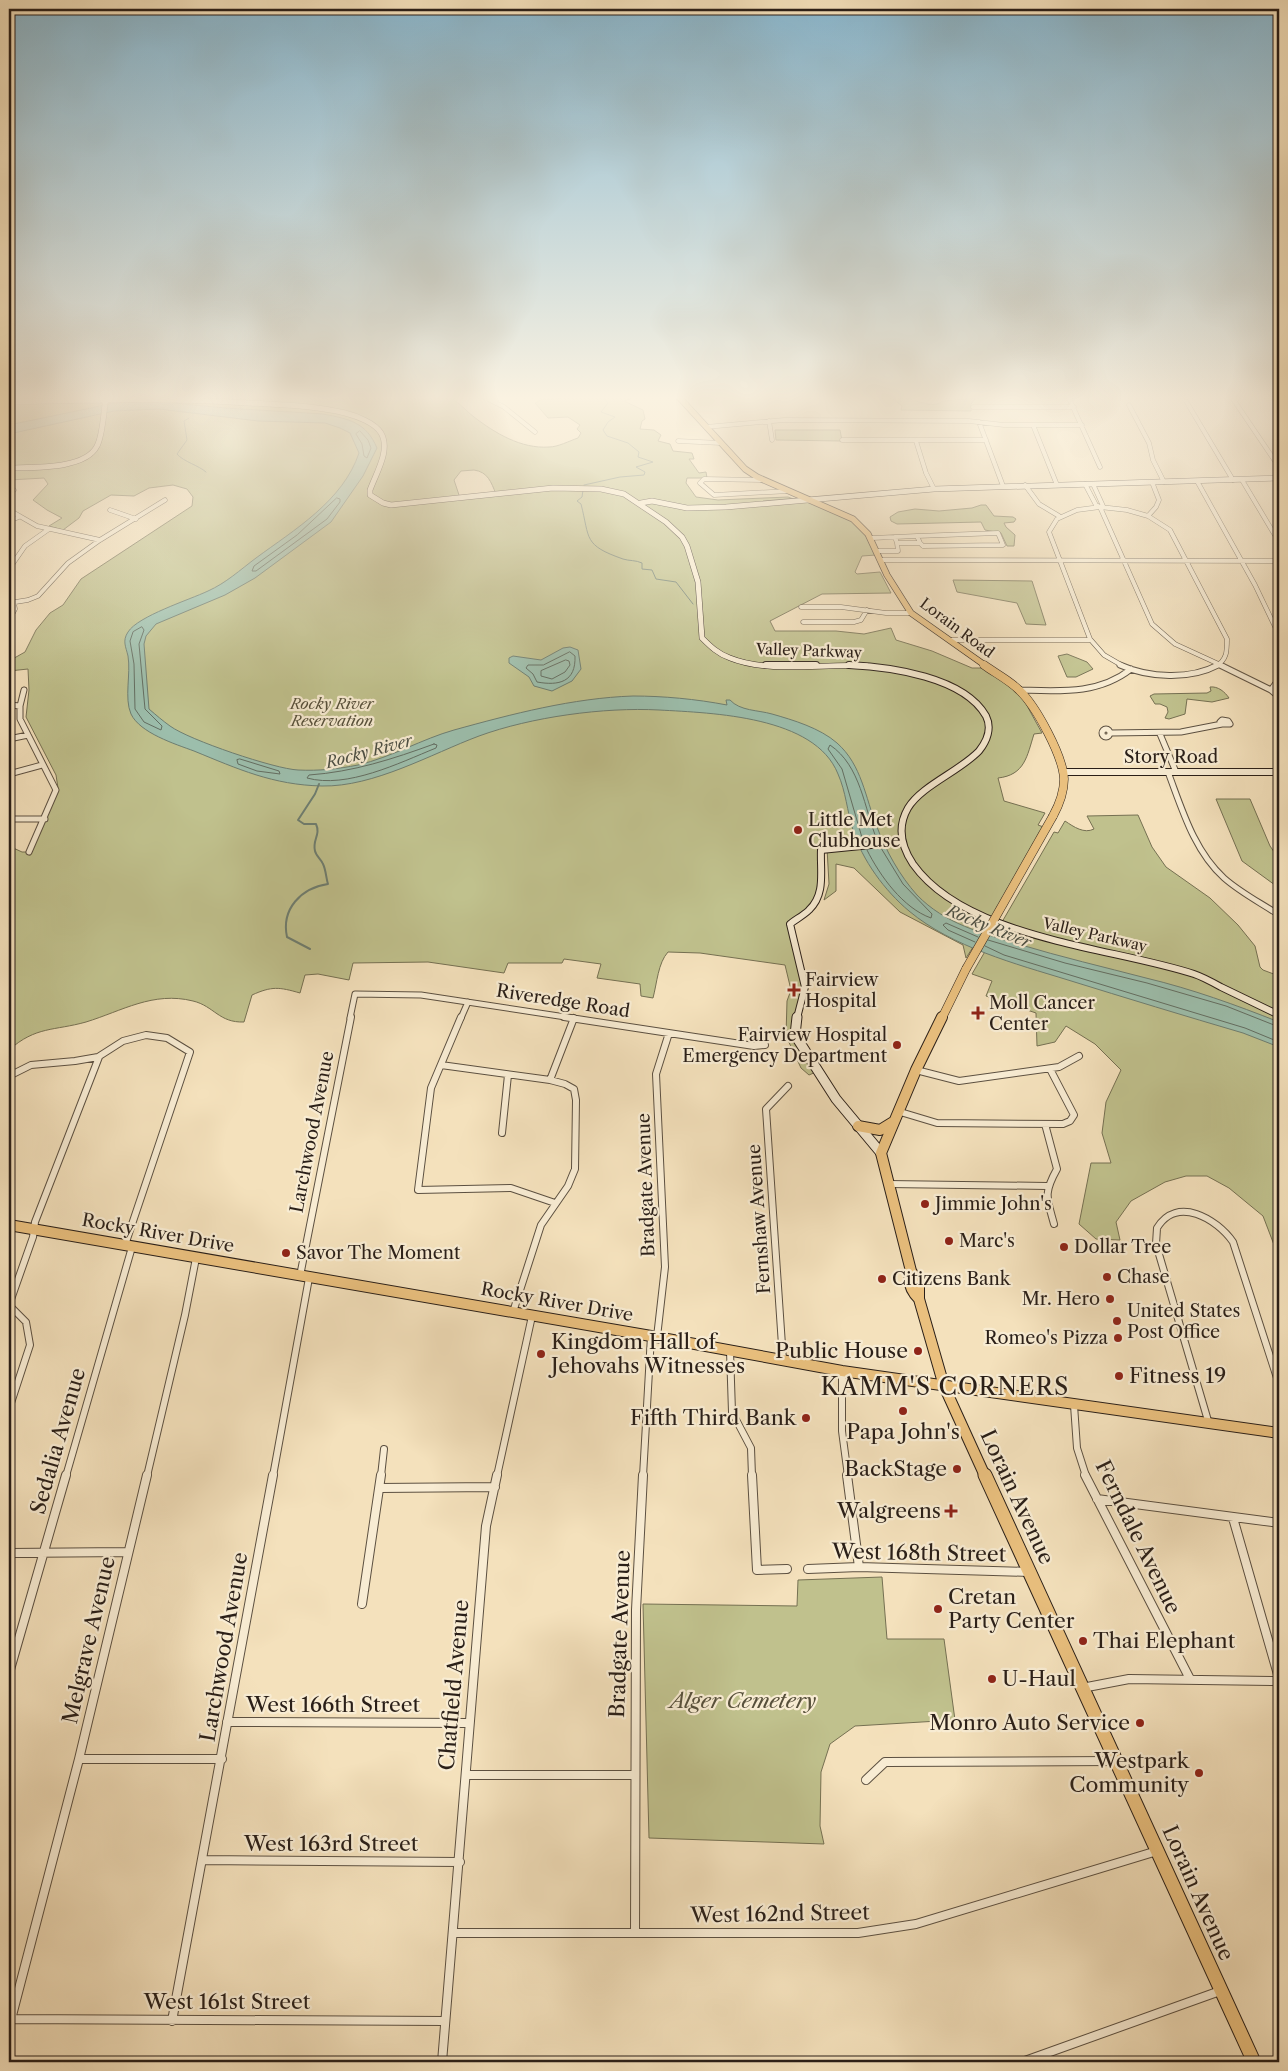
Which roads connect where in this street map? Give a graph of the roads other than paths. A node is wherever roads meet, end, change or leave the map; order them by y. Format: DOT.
graph roads {
  1 [pos="371,493"];
  2 [pos="506,493"];
  3 [pos="620,493"];
  4 [pos="711,493"];
  5 [pos="758,493"];
  6 [pos="793,493"];
  7 [pos="893,493"];
  8 [pos="1028,493"];
  9 [pos="1089,493"];
  10 [pos="1097,493"];
  11 [pos="1157,493"];
  12 [pos="1203,493"];
  13 [pos="1250,493"];
  14 [pos="165,500"];
  15 [pos="810,500"];
  16 [pos="640,503"];
  17 [pos="1100,507"];
  18 [pos="9,510"];
  19 [pos="110,510"];
  20 [pos="1059,516"];
  21 [pos="1148,516"];
  22 [pos="19,517"];
  23 [pos="136,519"];
  24 [pos="9,521"];
  25 [pos="49,529"];
  26 [pos="917,536"];
  27 [pos="894,537"];
  28 [pos="872,538"];
  29 [pos="100,540"];
  30 [pos="1279,542"];
  31 [pos="920,543"];
  32 [pos="897,544"];
  33 [pos="877,552"];
  34 [pos="880,560"];
  35 [pos="1060,560"];
  36 [pos="1123,561"];
  37 [pos="1187,561"];
  38 [pos="1241,561"];
  39 [pos="1279,561"];
  40 [pos="9,569"];
  41 [pos="11,603"];
  42 [pos="801,607"];
  43 [pos="867,610"];
  44 [pos="911,613"];
  45 [pos="9,620"];
  46 [pos="803,622"];
  47 [pos="1279,635"];
  48 [pos="950,640"];
  49 [pos="1090,640"];
  50 [pos="1219,666"];
  51 [pos="1131,669"];
  52 [pos="1279,679"];
  53 [pos="24,690"];
  54 [pos="1019,690"];
  55 [pos="1270,690"];
  56 [pos="1279,697"];
  57 [pos="9,706"];
  58 [pos="20,706"];
  59 [pos="1222,724"];
  60 [pos="1112,733"];
  61 [pos="1160,734"];
  62 [pos="28,735"];
  63 [pos="9,739"];
  64 [pos="42,765"];
  65 [pos="1063,772"];
  66 [pos="1172,772"];
  67 [pos="9,774"];
  68 [pos="1279,774"];
  69 [pos="1053,816"];
  70 [pos="9,819"];
  71 [pos="45,819"];
  72 [pos="901,842"];
  73 [pos="29,852"];
  74 [pos="1279,915"];
  75 [pos="966,969"];
  76 [pos="355,994"];
  77 [pos="468,1002"];
  78 [pos="1279,1015"];
  79 [pos="574,1018"];
  80 [pos="669,1033"];
  81 [pos="765,1045"];
  82 [pos="1079,1056"];
  83 [pos="100,1057"];
  84 [pos="441,1065"];
  85 [pos="1050,1069"];
  86 [pos="916,1070"];
  87 [pos="508,1075"];
  88 [pos="9,1076"];
  89 [pos="550,1080"];
  90 [pos="788,1086"];
  91 [pos="898,1111"];
  92 [pos="893,1122"];
  93 [pos="1045,1124"];
  94 [pos="858,1126"];
  95 [pos="502,1133"];
  96 [pos="881,1153"];
  97 [pos="888,1184"];
  98 [pos="1047,1186"];
  99 [pos="555,1203"];
  100 [pos="1054,1224"];
  101 [pos="9,1225"];
  102 [pos="34,1229"];
  103 [pos="129,1246"];
  104 [pos="196,1258"];
  105 [pos="911,1271"];
  106 [pos="305,1277"];
  107 [pos="919,1299"];
  108 [pos="9,1305"];
  109 [pos="513,1312"];
  110 [pos="532,1316"];
  111 [pos="654,1337"];
  112 [pos="730,1351"];
  113 [pos="784,1360"];
  114 [pos="842,1371"];
  115 [pos="1279,1384"];
  116 [pos="944,1386"];
  117 [pos="1074,1405"];
  118 [pos="9,1409"];
  119 [pos="1210,1424"];
  120 [pos="1279,1433"];
  121 [pos="384,1449"];
  122 [pos="495,1487"];
  123 [pos="380,1488"];
  124 [pos="1097,1499"];
  125 [pos="1233,1518"];
  126 [pos="1279,1523"];
  127 [pos="128,1552"];
  128 [pos="9,1553"];
  129 [pos="44,1553"];
  130 [pos="808,1568"];
  131 [pos="859,1568"];
  132 [pos="788,1569"];
  133 [pos="1029,1572"];
  134 [pos="362,1604"];
  135 [pos="9,1673"];
  136 [pos="1190,1679"];
  137 [pos="1279,1680"];
  138 [pos="1082,1688"];
  139 [pos="227,1722"];
  140 [pos="469,1723"];
  141 [pos="79,1759"];
  142 [pos="222,1759"];
  143 [pos="1116,1761"];
  144 [pos="466,1775"];
  145 [pos="634,1775"];
  146 [pos="866,1780"];
  147 [pos="1157,1851"];
  148 [pos="203,1860"];
  149 [pos="460,1862"];
  150 [pos="453,1933"];
  151 [pos="635,1933"];
  152 [pos="1220,1990"];
  153 [pos="172,2021"];
  154 [pos="10,2022"];
  155 [pos="445,2022"];
  156 [pos="442,2062"];
  157 [pos="1022,2062"];
  158 [pos="1254,2062"];
  1 -- 2 [label="street, Valley Parkway"];
  3 -- 16 [label="street, Valley Parkway"];
  4 -- 5 [label="street"];
  6 -- 15 [label="main road, Lorain Road"];
  7 -- 15 [label="street"];
  8 -- 20 [label="street"];
  9 -- 17 [label="street"];
  10 -- 17 [label="street"];
  11 -- 21 [label="street"];
  12 -- 38 [label="street"];
  13 -- 30 [label="street"];
  14 -- 23 [label="street"];
  15 -- 16 [label="street"];
  15 -- 28 [label="main road, Lorain Road"];
  16 -- 72 [label="street, Valley Parkway"];
  17 -- 20 [label="street"];
  17 -- 21 [label="street"];
  17 -- 36 [label="street"];
  18 -- 22 [label="street"];
  19 -- 23 [label="street"];
  20 -- 35 [label="street"];
  21 -- 37 [label="street"];
  22 -- 24 [label="street"];
  22 -- 25 [label="street"];
  23 -- 29 [label="street"];
  25 -- 29 [label="street"];
  25 -- 40 [label="street"];
  26 -- 27 [label="street"];
  26 -- 31 [label="street"];
  26 -- 31 [label="street"];
  27 -- 28 [label="street"];
  27 -- 32 [label="street"];
  28 -- 33 [label="main road, Lorain Road"];
  29 -- 41 [label="street"];
  31 -- 32 [label="street"];
  32 -- 33 [label="street"];
  33 -- 34 [label="main road, Lorain Road"];
  34 -- 35 [label="street"];
  34 -- 44 [label="main road, Lorain Road"];
  35 -- 36 [label="street"];
  35 -- 49 [label="street"];
  36 -- 37 [label="street"];
  36 -- 50 [label="street"];
  37 -- 38 [label="street"];
  37 -- 50 [label="street"];
  38 -- 39 [label="street"];
  38 -- 47 [label="street"];
  41 -- 45 [label="street"];
  42 -- 43 [label="street"];
  43 -- 44 [label="street"];
  43 -- 46 [label="street"];
  44 -- 48 [label="main road, Lorain Road"];
  48 -- 49 [label="street"];
  48 -- 54 [label="main road, Lorain Road"];
  49 -- 51 [label="street"];
  50 -- 51 [label="street"];
  50 -- 55 [label="street"];
  51 -- 54 [label="street"];
  52 -- 55 [label="street"];
  53 -- 58 [label="street"];
  54 -- 65 [label="main road, Lorain Road"];
  55 -- 56 [label="street"];
  57 -- 58 [label="street"];
  58 -- 62 [label="street"];
  59 -- 61 [label="street"];
  60 -- 61 [label="street"];
  61 -- 66 [label="street"];
  62 -- 63 [label="street"];
  62 -- 64 [label="street"];
  64 -- 67 [label="street"];
  64 -- 71 [label="street"];
  65 -- 66 [label="street, Story Road"];
  65 -- 69 [label="main road, Lorain Road"];
  66 -- 68 [label="street, Story Road"];
  66 -- 74 [label="street"];
  69 -- 75 [label="main road, bridge"];
  70 -- 71 [label="street"];
  71 -- 73 [label="street"];
  72 -- 78 [label="street, Valley Parkway"];
  72 -- 94 [label="street"];
  75 -- 86 [label="main road"];
  76 -- 77 [label="street, Riveredge Road"];
  76 -- 106 [label="street, Larchwood Avenue"];
  77 -- 79 [label="street, Riveredge Road"];
  77 -- 84 [label="street"];
  79 -- 80 [label="street, Riveredge Road"];
  79 -- 89 [label="street"];
  80 -- 81 [label="street, Riveredge Road"];
  80 -- 111 [label="street, Bradgate Avenue"];
  82 -- 85 [label="street"];
  83 -- 88 [label="street"];
  83 -- 102 [label="street"];
  83 -- 103 [label="street, Sedalia Avenue"];
  84 -- 87 [label="street"];
  84 -- 99 [label="street"];
  85 -- 86 [label="street"];
  85 -- 93 [label="street"];
  86 -- 91 [label="main road"];
  87 -- 89 [label="street"];
  87 -- 95 [label="street"];
  89 -- 99 [label="street"];
  90 -- 113 [label="street, Fernshaw Avenue"];
  91 -- 92 [label="main road"];
  91 -- 93 [label="street"];
  92 -- 94 [label="main road"];
  92 -- 96 [label="main road"];
  93 -- 98 [label="street"];
  94 -- 96 [label="street"];
  96 -- 97 [label="main road, Lorain Avenue"];
  97 -- 98 [label="street"];
  97 -- 105 [label="main road, Lorain Avenue"];
  98 -- 100 [label="street"];
  99 -- 109 [label="street"];
  101 -- 102 [label="main road, Rocky River Drive"];
  102 -- 103 [label="main road, Rocky River Drive"];
  102 -- 108 [label="street"];
  103 -- 104 [label="main road, Rocky River Drive"];
  103 -- 129 [label="street, Sedalia Avenue"];
  104 -- 106 [label="main road, Rocky River Drive"];
  104 -- 127 [label="street, Melgrave Avenue"];
  105 -- 107 [label="main road, Lorain Avenue"];
  106 -- 109 [label="main road, Rocky River Drive"];
  106 -- 139 [label="street, Larchwood Avenue"];
  107 -- 116 [label="main road, Lorain Avenue"];
  108 -- 118 [label="street"];
  109 -- 110 [label="main road, Rocky River Drive"];
  110 -- 111 [label="main road, Rocky River Drive"];
  110 -- 122 [label="street, Chatfield Avenue"];
  111 -- 112 [label="main road, Rocky River Drive"];
  111 -- 145 [label="street, Bradgate Avenue"];
  112 -- 113 [label="main road, Rocky River Drive"];
  112 -- 132 [label="street"];
  113 -- 114 [label="main road, Rocky River Drive"];
  114 -- 116 [label="main road, Rocky River Drive"];
  114 -- 131 [label="street"];
  115 -- 119 [label="street"];
  116 -- 117 [label="main road, Rocky River Drive"];
  116 -- 133 [label="main road, Lorain Avenue"];
  117 -- 119 [label="main road, Rocky River Drive"];
  117 -- 124 [label="street, Ferndale Avenue"];
  119 -- 120 [label="main road, Rocky River Drive"];
  121 -- 123 [label="street"];
  122 -- 123 [label="street"];
  122 -- 140 [label="street, Chatfield Avenue"];
  123 -- 134 [label="street"];
  124 -- 125 [label="street"];
  124 -- 136 [label="street, Ferndale Avenue"];
  125 -- 126 [label="street"];
  125 -- 137 [label="street"];
  127 -- 129 [label="street"];
  127 -- 141 [label="street, Melgrave Avenue"];
  128 -- 129 [label="street"];
  129 -- 135 [label="street, Sedalia Avenue"];
  130 -- 131 [label="street, West 168th Street"];
  131 -- 133 [label="street, West 168th Street"];
  133 -- 138 [label="main road, Lorain Avenue"];
  136 -- 137 [label="street"];
  136 -- 138 [label="street"];
  138 -- 143 [label="main road, Lorain Avenue"];
  139 -- 140 [label="street, West 166th Street"];
  139 -- 142 [label="street, Larchwood Avenue"];
  140 -- 144 [label="street, Chatfield Avenue"];
  141 -- 142 [label="street"];
  141 -- 154 [label="street, Melgrave Avenue"];
  142 -- 148 [label="street, Larchwood Avenue"];
  143 -- 146 [label="street"];
  143 -- 147 [label="main road, Lorain Avenue"];
  144 -- 145 [label="street"];
  144 -- 149 [label="street, Chatfield Avenue"];
  145 -- 151 [label="street, Bradgate Avenue"];
  147 -- 151 [label="street, West 162nd Street"];
  147 -- 152 [label="main road, Lorain Avenue"];
  148 -- 149 [label="street, West 163rd Street"];
  148 -- 153 [label="street, Larchwood Avenue"];
  149 -- 150 [label="street, Chatfield Avenue"];
  150 -- 151 [label="street, West 162nd Street"];
  150 -- 155 [label="street, Chatfield Avenue"];
  152 -- 157 [label="street"];
  152 -- 158 [label="main road, Lorain Avenue"];
  153 -- 154 [label="street, West 161st Street"];
  153 -- 155 [label="street, West 161st Street"];
  155 -- 156 [label="street, Chatfield Avenue"];
}
